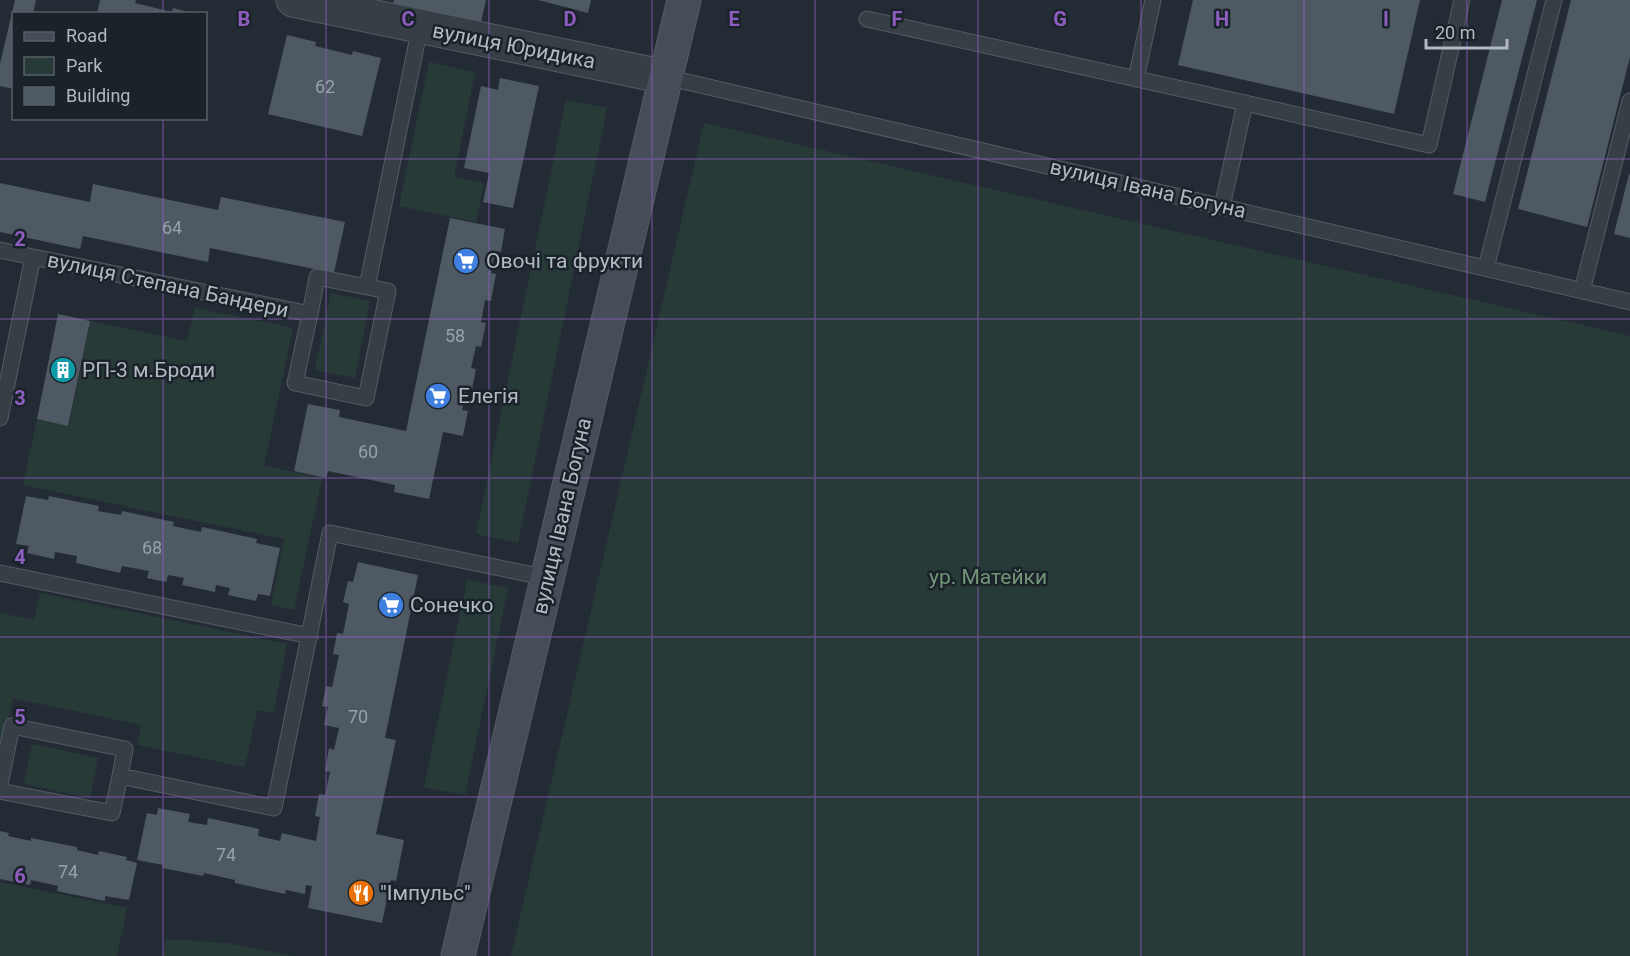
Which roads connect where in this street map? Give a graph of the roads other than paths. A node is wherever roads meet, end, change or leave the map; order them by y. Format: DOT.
graph roads {
  1 [pos="293,0"];
  2 [pos="684,0"];
  3 [pos="1153,0"];
  4 [pos="1462,0"];
  5 [pos="1554,0"];
  6 [pos="867,19"];
  7 [pos="420,27"];
  8 [pos="666,77"];
  9 [pos="1136,79"];
  10 [pos="1630,101"];
  11 [pos="1245,103"];
  12 [pos="1222,207"];
  13 [pos="0,250"];
  14 [pos="33,257"];
  15 [pos="1486,268"];
  16 [pos="367,287"];
  17 [pos="1582,291"];
  18 [pos="1630,302"];
  19 [pos="310,314"];
  20 [pos="0,418"];
  21 [pos="0,573"];
  22 [pos="548,578"];
  23 [pos="310,636"];
  24 [pos="120,776"];
  25 [pos="0,784"];
  26 [pos="0,790"];
  27 [pos="458,956"];
  1 -- 7 [label="street, вулиця Юридика"];
  2 -- 8 [label="main road, вулиця Івана Богуна"];
  3 -- 9 [label="lane"];
  4 -- 11 [label="lane"];
  5 -- 15 [label="lane"];
  6 -- 9 [label="lane"];
  7 -- 8 [label="street, вулиця Юридика"];
  7 -- 16 [label="lane"];
  8 -- 12 [label="lane, вулиця Івана Богуна"];
  8 -- 22 [label="main road, вулиця Івана Богуна"];
  9 -- 11 [label="lane"];
  10 -- 17 [label="lane"];
  11 -- 12 [label="lane"];
  12 -- 15 [label="lane, вулиця Івана Богуна"];
  13 -- 14 [label="lane, вулиця Степана Бандери"];
  14 -- 19 [label="lane, вулиця Степана Бандери"];
  14 -- 20 [label="lane, вулиця Степана Бандери"];
  15 -- 17 [label="lane, вулиця Івана Богуна"];
  16 -- 19 [label="lane, вулиця Степана Бандери"];
  16 -- 19 [label="lane"];
  17 -- 18 [label="lane, вулиця Івана Богуна"];
  21 -- 23 [label="lane"];
  22 -- 23 [label="lane"];
  22 -- 27 [label="main road, вулиця Івана Богуна"];
  23 -- 24 [label="lane"];
  24 -- 25 [label="lane"];
  24 -- 26 [label="lane"];
}
